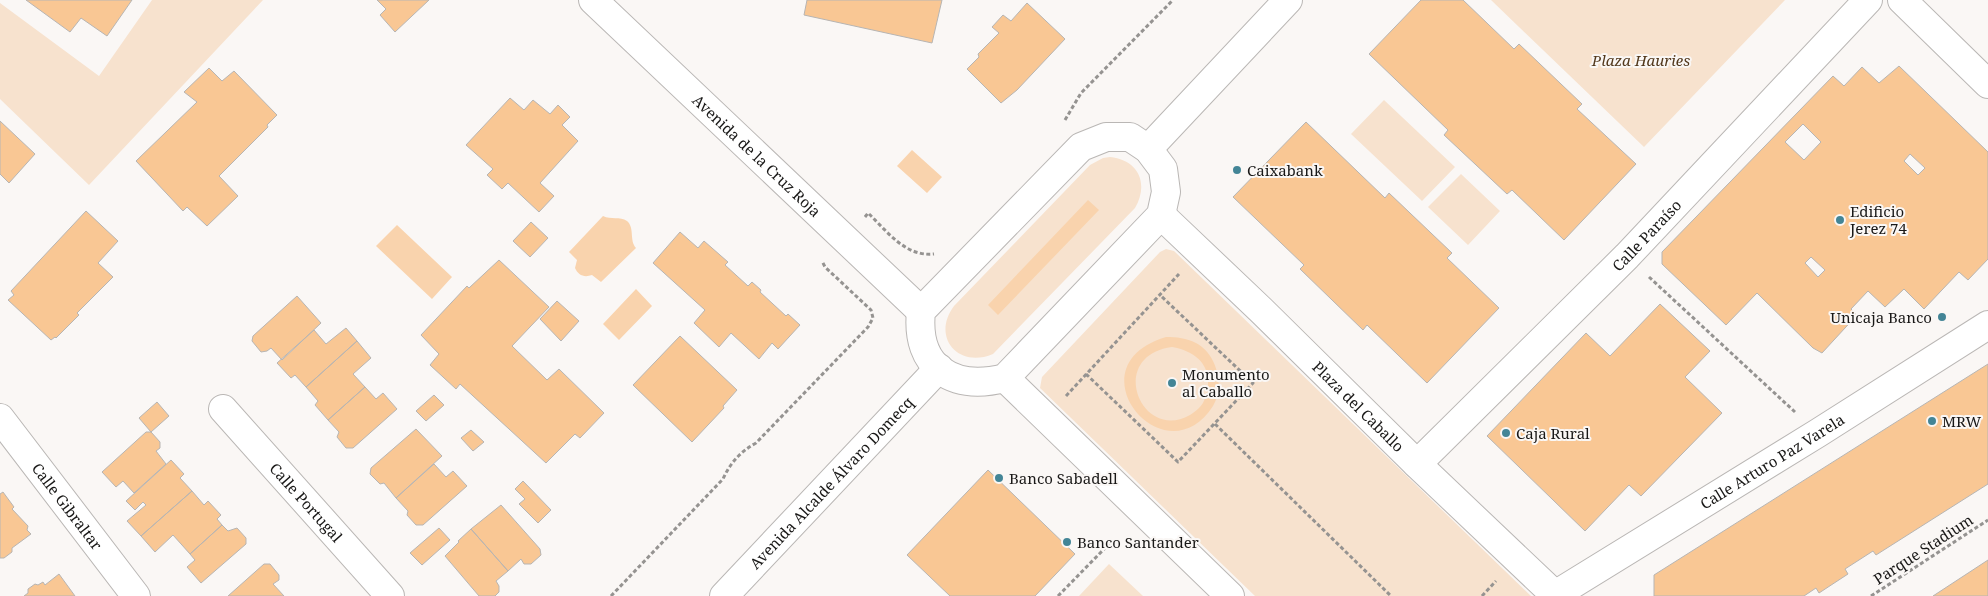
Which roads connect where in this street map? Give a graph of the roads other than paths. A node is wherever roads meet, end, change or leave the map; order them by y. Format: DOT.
graph roads {
  1 [pos="593,0"];
  2 [pos="1288,0"];
  3 [pos="1868,0"];
  4 [pos="1902,0"];
  5 [pos="1988,84"];
  6 [pos="1148,149"];
  7 [pos="1161,215"];
  8 [pos="921,311"];
  9 [pos="1988,325"];
  10 [pos="939,368"];
  11 [pos="1005,378"];
  12 [pos="223,409"];
  13 [pos="0,418"];
  14 [pos="1417,464"];
  15 [pos="1556,595"];
  16 [pos="136,596"];
  17 [pos="390,596"];
  18 [pos="724,596"];
  19 [pos="1230,596"];
  1 -- 8 [label="main road, Avenida de la Cruz Roja"];
  2 -- 6 [label="main road"];
  3 -- 14 [label="main road, Calle Paraíso"];
  4 -- 5 [label="main road"];
  6 -- 7 [label="main road"];
  6 -- 8 [label="main road"];
  7 -- 11 [label="main road"];
  7 -- 14 [label="main road, Plaza del Caballo"];
  8 -- 10 [label="main road"];
  9 -- 15 [label="main road, Calle Arturo Paz Varela"];
  10 -- 11 [label="main road"];
  10 -- 18 [label="main road, Avenida Alcalde Álvaro Domecq"];
  11 -- 19 [label="main road"];
  12 -- 17 [label="main road, Calle Portugal"];
  13 -- 16 [label="main road, Calle Gibraltar"];
  14 -- 15 [label="main road, Plaza del Caballo"];
}
